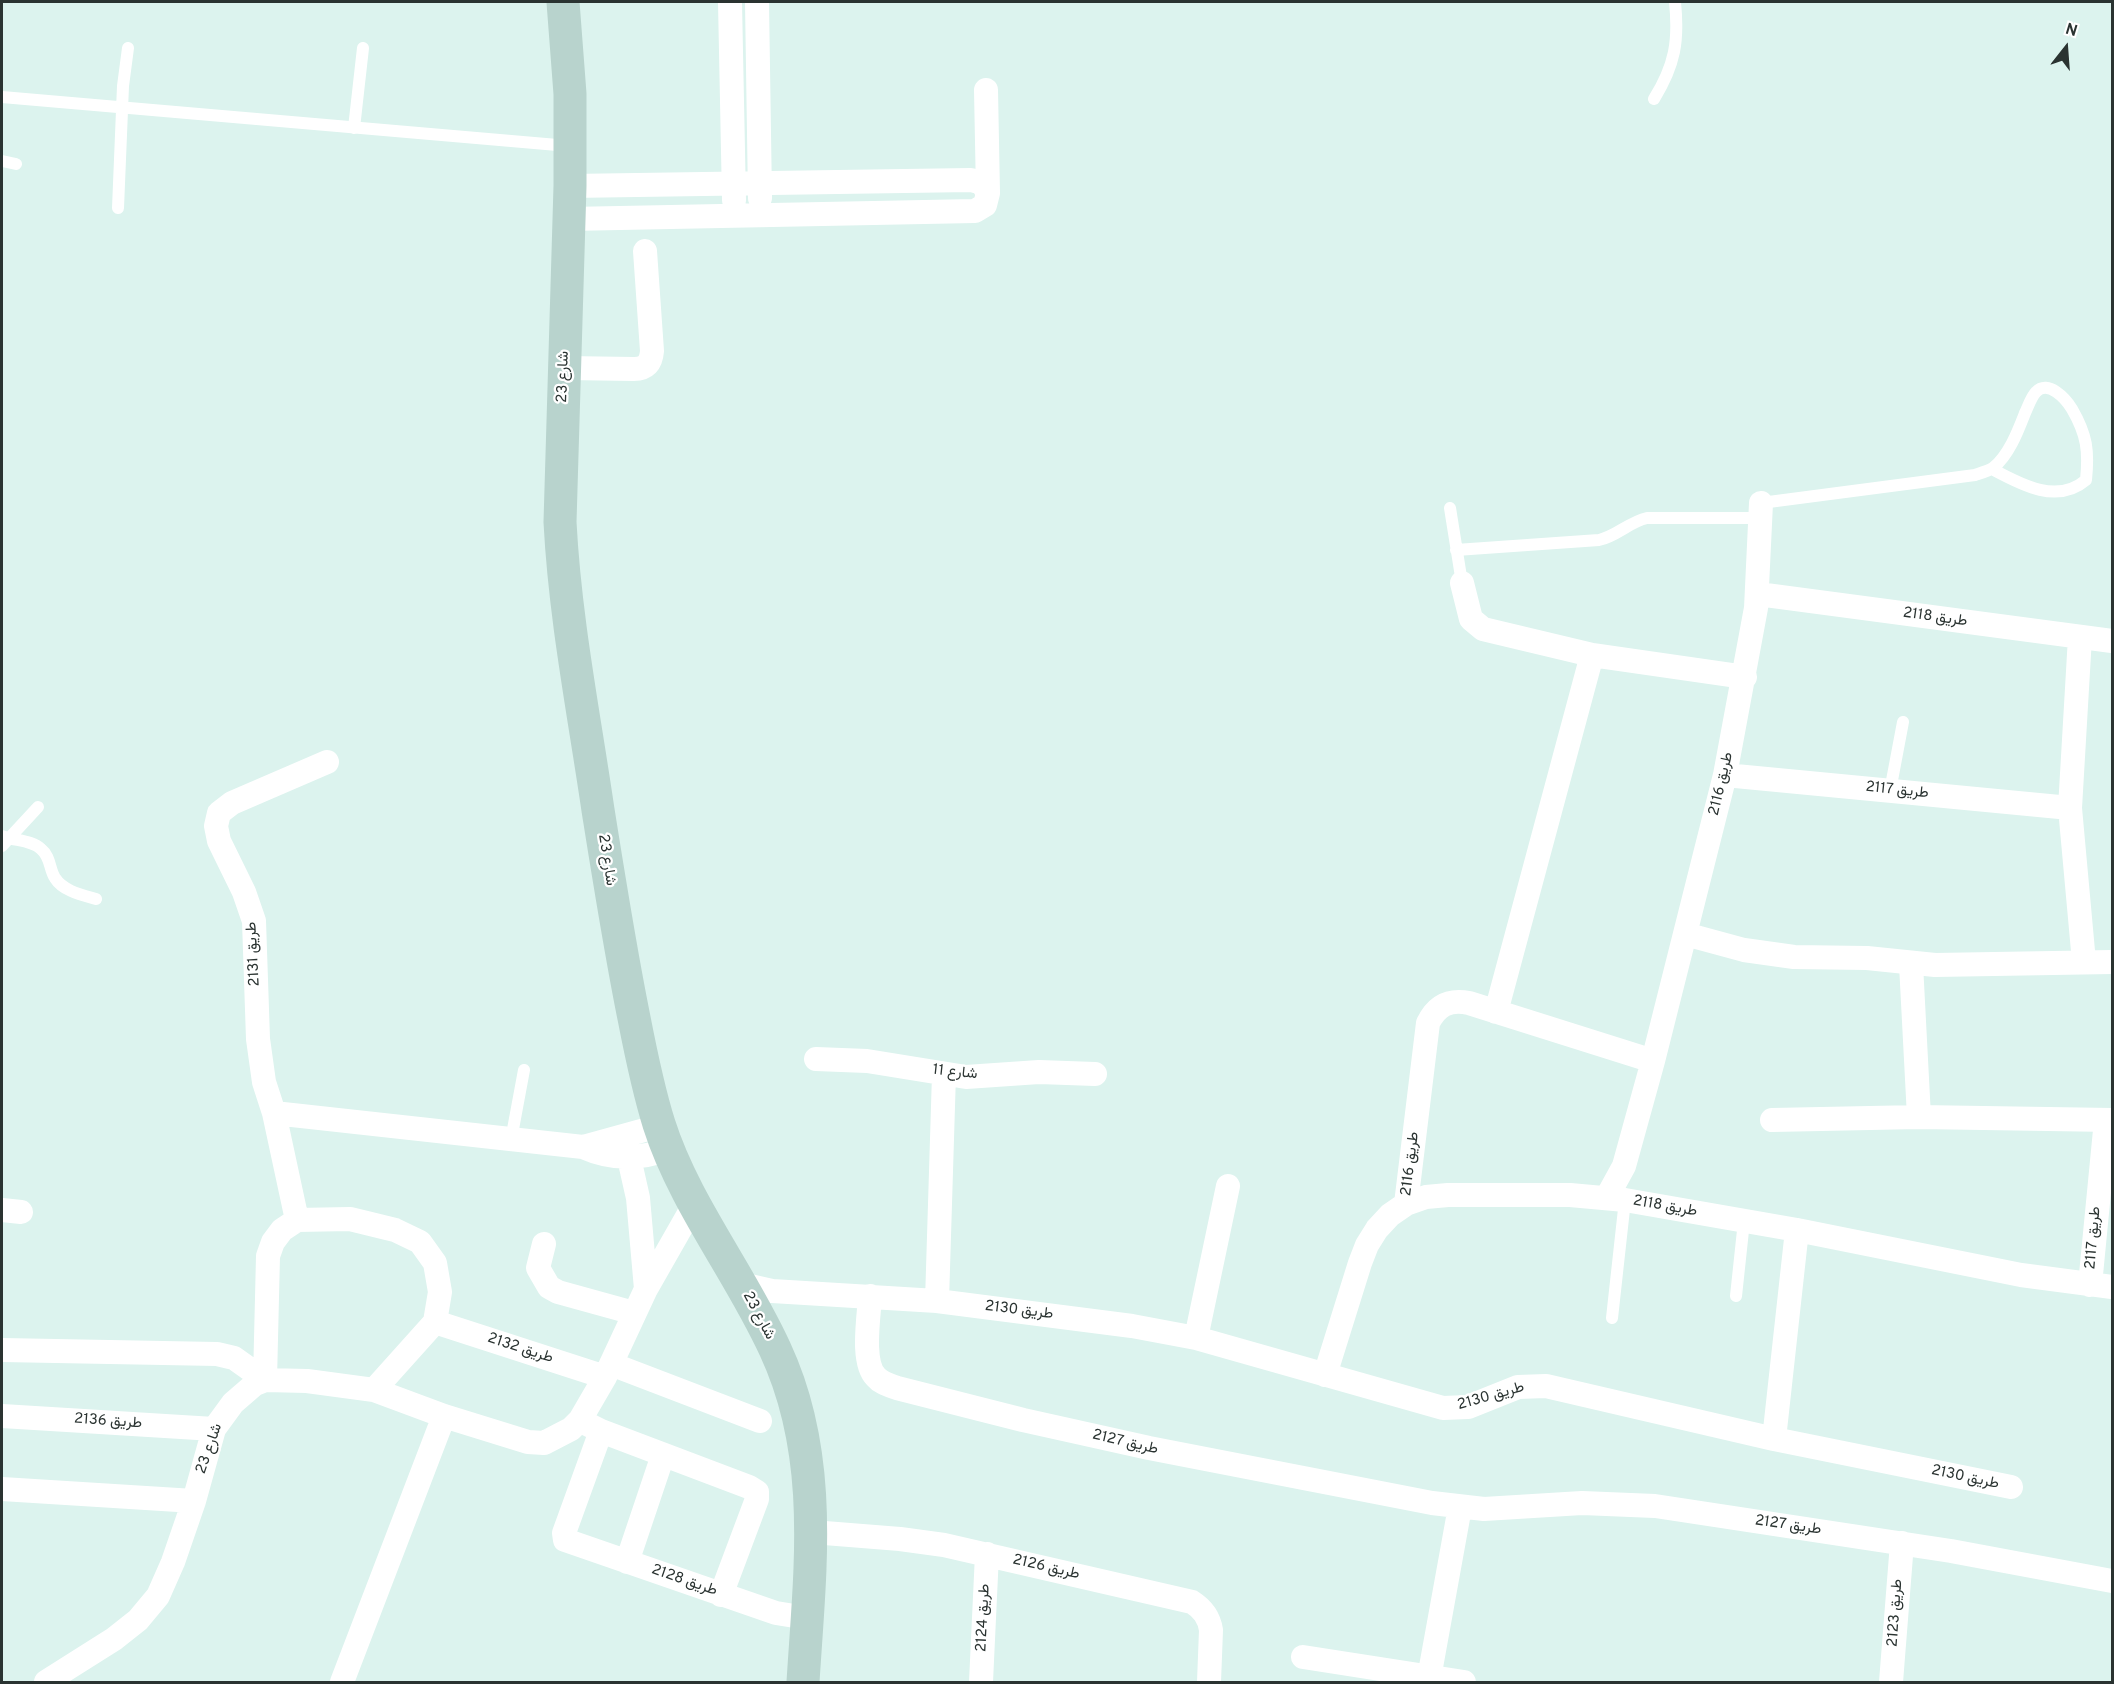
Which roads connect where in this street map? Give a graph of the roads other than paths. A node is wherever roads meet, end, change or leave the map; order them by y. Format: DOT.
graph roads {
  1 [pos="563,2"];
  2 [pos="730,2"];
  3 [pos="758,2"];
  4 [pos="1675,2"];
  5 [pos="128,48"];
  6 [pos="363,48"];
  7 [pos="732,70"];
  8 [pos="758,70"];
  9 [pos="986,90"];
  10 [pos="2,98"];
  11 [pos="1654,99"];
  12 [pos="122,108"];
  13 [pos="354,128"];
  14 [pos="570,146"];
  15 [pos="2,160"];
  16 [pos="16,164"];
  17 [pos="891,181"];
  18 [pos="733,183"];
  19 [pos="759,183"];
  20 [pos="570,186"];
  21 [pos="988,193"];
  22 [pos="118,208"];
  23 [pos="891,213"];
  24 [pos="734,215"];
  25 [pos="760,215"];
  26 [pos="569,219"];
  27 [pos="645,251"];
  28 [pos="565,368"];
  29 [pos="1992,469"];
  30 [pos="1450,508"];
  31 [pos="1760,510"];
  32 [pos="1456,550"];
  33 [pos="1462,583"];
  34 [pos="1758,594"];
  35 [pos="2080,637"];
  36 [pos="2112,641"];
  37 [pos="1592,655"];
  38 [pos="1745,677"];
  39 [pos="1903,723"];
  40 [pos="327,762"];
  41 [pos="1725,775"];
  42 [pos="1890,791"];
  43 [pos="38,807"];
  44 [pos="2070,808"];
  45 [pos="3,840"];
  46 [pos="96,899"];
  47 [pos="1685,934"];
  48 [pos="2084,962"];
  49 [pos="2112,962"];
  50 [pos="1911,964"];
  51 [pos="1496,1012"];
  52 [pos="816,1059"];
  53 [pos="1653,1061"];
  54 [pos="524,1070"];
  55 [pos="944,1074"];
  56 [pos="1095,1074"];
  57 [pos="274,1113"];
  58 [pos="1919,1117"];
  59 [pos="1772,1120"];
  60 [pos="2109,1120"];
  61 [pos="664,1137"];
  62 [pos="511,1140"];
  63 [pos="583,1148"];
  64 [pos="629,1158"];
  65 [pos="1228,1186"];
  66 [pos="1616,1199"];
  67 [pos="695,1203"];
  68 [pos="1406,1204"];
  69 [pos="297,1220"];
  70 [pos="1744,1221"];
  71 [pos="1797,1230"];
  72 [pos="544,1244"];
  73 [pos="741,1284"];
  74 [pos="2101,1286"];
  75 [pos="646,1289"];
  76 [pos="804,1293"];
  77 [pos="870,1296"];
  78 [pos="1736,1296"];
  79 [pos="937,1301"];
  80 [pos="634,1313"];
  81 [pos="1612,1318"];
  82 [pos="761,1320"];
  83 [pos="435,1322"];
  84 [pos="1196,1338"];
  85 [pos="2,1350"];
  86 [pos="608,1370"];
  87 [pos="1325,1374"];
  88 [pos="265,1380"];
  89 [pos="374,1390"];
  90 [pos="2,1416"];
  91 [pos="444,1416"];
  92 [pos="760,1421"];
  93 [pos="590,1425"];
  94 [pos="214,1429"];
  95 [pos="1774,1439"];
  96 [pos="663,1455"];
  97 [pos="2011,1487"];
  98 [pos="2,1489"];
  99 [pos="194,1501"];
  100 [pos="1460,1508"];
  101 [pos="812,1532"];
  102 [pos="1902,1543"];
  103 [pos="987,1554"];
  104 [pos="627,1562"];
  105 [pos="2112,1581"];
  106 [pos="721,1594"];
  107 [pos="807,1618"];
  108 [pos="1303,1657"];
  109 [pos="1429,1678"];
  110 [pos="46,1683"];
  111 [pos="342,1683"];
  112 [pos="803,1683"];
  113 [pos="981,1683"];
  114 [pos="1209,1683"];
  115 [pos="1464,1683"];
  116 [pos="1891,1683"];
  1 -- 14 [label="street, شارع 23"];
  2 -- 7 [label="street"];
  3 -- 8 [label="street"];
  4 -- 11 [label="lane"];
  5 -- 12 [label="lane"];
  6 -- 13 [label="lane"];
  7 -- 8 [label="street"];
  7 -- 18 [label="street"];
  8 -- 19 [label="street"];
  9 -- 21 [label="street"];
  10 -- 12 [label="lane"];
  12 -- 13 [label="lane"];
  12 -- 22 [label="lane"];
  13 -- 14 [label="lane"];
  14 -- 20 [label="street, شارع 23"];
  15 -- 16 [label="lane"];
  17 -- 19 [label="street"];
  17 -- 21 [label="street"];
  17 -- 23 [label="street"];
  18 -- 19 [label="street"];
  18 -- 20 [label="street"];
  18 -- 24 [label="street"];
  19 -- 25 [label="street"];
  20 -- 26 [label="street, شارع 23"];
  21 -- 23 [label="street"];
  23 -- 25 [label="street"];
  24 -- 25 [label="street"];
  24 -- 26 [label="street"];
  26 -- 28 [label="street, شارع 23"];
  27 -- 28 [label="street"];
  28 -- 61 [label="street, شارع 23"];
  29 -- 29 [label="lane"];
  29 -- 31 [label="lane"];
  30 -- 32 [label="lane"];
  31 -- 32 [label="lane"];
  31 -- 34 [label="street, طريق 2116"];
  32 -- 33 [label="lane"];
  33 -- 37 [label="street"];
  34 -- 35 [label="street, طريق 2118"];
  34 -- 38 [label="street, طريق 2116"];
  35 -- 36 [label="street, طريق 2118"];
  35 -- 44 [label="street"];
  37 -- 38 [label="street"];
  37 -- 51 [label="street"];
  38 -- 41 [label="street, طريق 2116"];
  39 -- 42 [label="lane"];
  40 -- 57 [label="street, طريق 2131"];
  41 -- 42 [label="street, طريق 2117"];
  41 -- 47 [label="street, طريق 2116"];
  42 -- 44 [label="street, طريق 2117"];
  43 -- 45 [label="lane"];
  44 -- 48 [label="street"];
  45 -- 46 [label="lane"];
  47 -- 50 [label="street"];
  47 -- 53 [label="street, طريق 2116"];
  48 -- 49 [label="street"];
  48 -- 50 [label="street"];
  50 -- 58 [label="street"];
  51 -- 53 [label="street, طريق 2116"];
  51 -- 68 [label="street, طريق 2116"];
  52 -- 55 [label="street, شارع 11"];
  53 -- 66 [label="street, طريق 2116"];
  54 -- 62 [label="lane"];
  55 -- 56 [label="street, شارع 11"];
  55 -- 79 [label="street"];
  57 -- 62 [label="street"];
  57 -- 69 [label="street, طريق 2131"];
  58 -- 59 [label="street, طريق 2117"];
  58 -- 60 [label="street, طريق 2117"];
  60 -- 74 [label="street, طريق 2117"];
  61 -- 63 [label="street"];
  61 -- 64 [label="street"];
  61 -- 67 [label="street, شارع 23"];
  62 -- 63 [label="street"];
  63 -- 64 [label="street"];
  64 -- 75 [label="street"];
  65 -- 84 [label="street"];
  66 -- 68 [label="street, طريق 2118"];
  66 -- 70 [label="street, طريق 2118"];
  66 -- 81 [label="lane"];
  67 -- 73 [label="street, شارع 23"];
  67 -- 75 [label="street"];
  68 -- 87 [label="street, طريق 2118"];
  69 -- 83 [label="street"];
  69 -- 88 [label="street"];
  70 -- 71 [label="street, طريق 2118"];
  70 -- 78 [label="lane"];
  71 -- 74 [label="street, طريق 2118"];
  71 -- 95 [label="street"];
  72 -- 80 [label="street"];
  73 -- 76 [label="street, طريق 2130"];
  73 -- 82 [label="street, شارع 23"];
  75 -- 80 [label="street"];
  76 -- 77 [label="street, طريق 2130"];
  76 -- 82 [label="street"];
  77 -- 79 [label="street, طريق 2130"];
  77 -- 100 [label="street, طريق 2127"];
  79 -- 84 [label="street, طريق 2130"];
  80 -- 86 [label="street"];
  82 -- 101 [label="street, شارع 23"];
  83 -- 86 [label="street, طريق 2132"];
  83 -- 89 [label="street"];
  84 -- 87 [label="street, طريق 2130"];
  85 -- 88 [label="street"];
  86 -- 92 [label="street"];
  86 -- 93 [label="street"];
  87 -- 95 [label="street, طريق 2130"];
  88 -- 89 [label="street"];
  88 -- 94 [label="street, شارع 23"];
  89 -- 91 [label="street"];
  90 -- 94 [label="street, طريق 2136"];
  91 -- 93 [label="street"];
  91 -- 111 [label="street"];
  93 -- 96 [label="street"];
  93 -- 104 [label="street, طريق 2128"];
  94 -- 99 [label="street, شارع 23"];
  95 -- 97 [label="street, طريق 2130"];
  96 -- 104 [label="street"];
  96 -- 106 [label="street"];
  98 -- 99 [label="street"];
  99 -- 110 [label="street, شارع 23"];
  100 -- 102 [label="street, طريق 2127"];
  100 -- 109 [label="street"];
  101 -- 103 [label="street, طريق 2126"];
  101 -- 107 [label="street, شارع 23"];
  102 -- 105 [label="street, طريق 2127"];
  102 -- 116 [label="street, طريق 2123"];
  103 -- 113 [label="street, طريق 2124"];
  103 -- 114 [label="street, طريق 2126"];
  104 -- 106 [label="street, طريق 2128"];
  106 -- 107 [label="street, طريق 2128"];
  107 -- 112 [label="street, شارع 23"];
  108 -- 109 [label="street"];
  109 -- 115 [label="street"];
}
